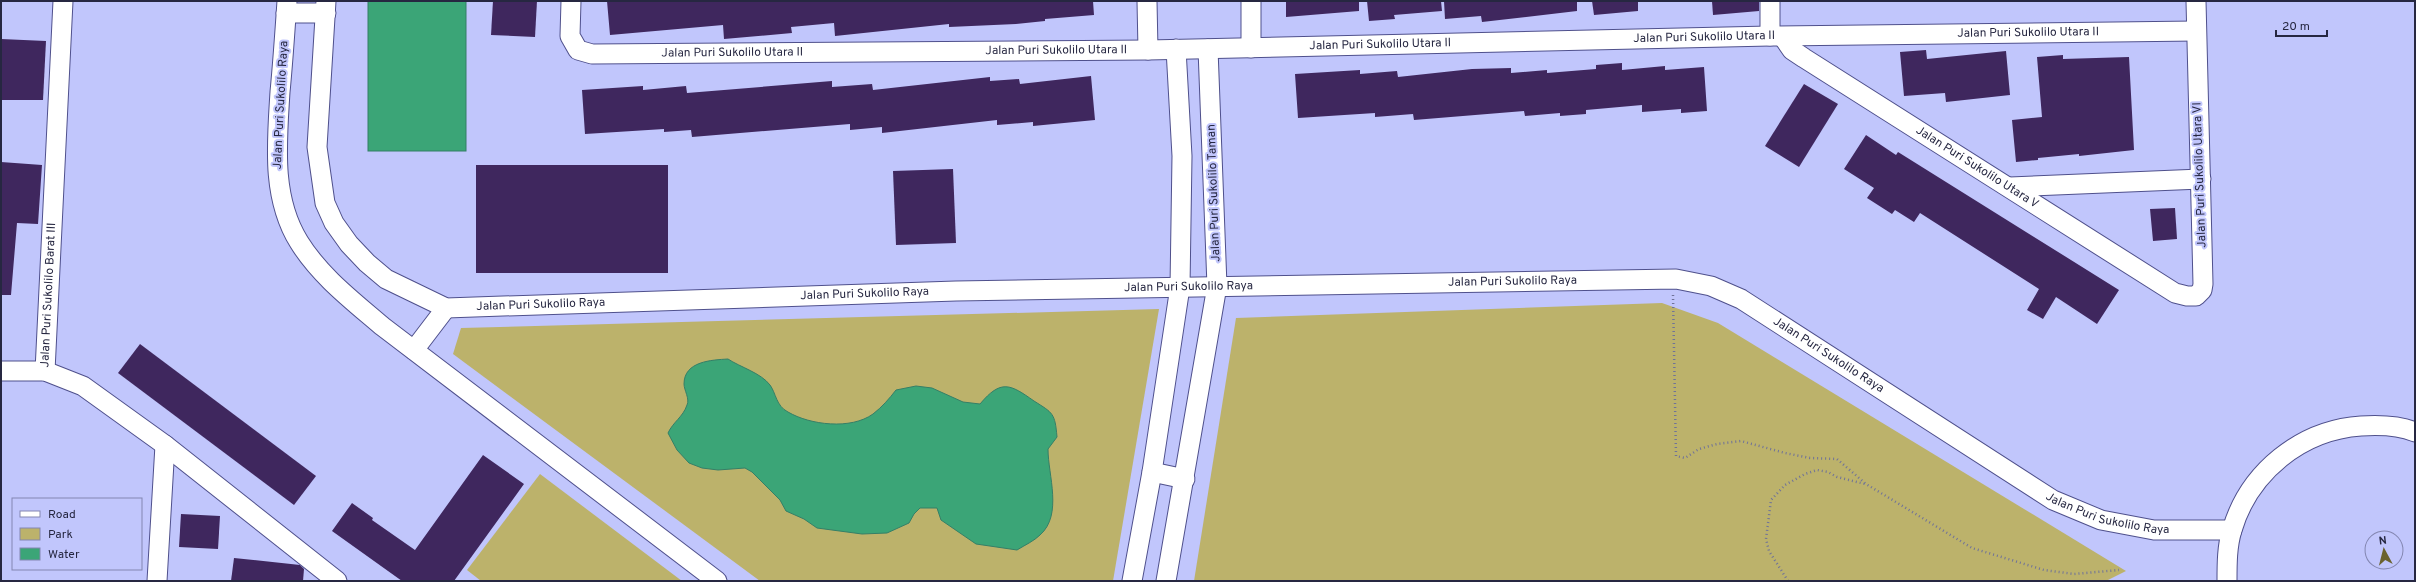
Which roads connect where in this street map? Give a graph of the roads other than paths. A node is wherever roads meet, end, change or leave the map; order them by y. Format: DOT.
graph roads {
  1 [pos="63,1"];
  2 [pos="571,1"];
  3 [pos="1147,1"];
  4 [pos="1250,1"];
  5 [pos="1770,1"];
  6 [pos="2196,1"];
  7 [pos="286,7"];
  8 [pos="326,7"];
  9 [pos="2196,31"];
  10 [pos="1777,37"];
  11 [pos="1251,48"];
  12 [pos="1176,49"];
  13 [pos="1208,49"];
  14 [pos="1148,50"];
  15 [pos="1182,179"];
  16 [pos="1213,179"];
  17 [pos="2201,179"];
  18 [pos="2010,187"];
  19 [pos="1217,286"];
  20 [pos="1180,287"];
  21 [pos="2175,293"];
  22 [pos="446,308"];
  23 [pos="414,350"];
  24 [pos="1,371"];
  25 [pos="45,371"];
  26 [pos="2415,432"];
  27 [pos="165,445"];
  28 [pos="1152,472"];
  29 [pos="1185,479"];
  30 [pos="2232,530"];
  31 [pos="316,574"];
  32 [pos="157,581"];
  33 [pos="337,581"];
  34 [pos="717,581"];
  35 [pos="1132,581"];
  36 [pos="1166,581"];
  37 [pos="2227,581"];
  1 -- 25 [label="street, Jalan Puri Sukolilo Barat III"];
  2 -- 14 [label="street, Jalan Puri Sukolilo Utara II"];
  3 -- 14 [label="street"];
  4 -- 11 [label="street"];
  5 -- 10 [label="street"];
  6 -- 9 [label="street, Jalan Puri Sukolilo Utara VI"];
  7 -- 8 [label="street"];
  7 -- 23 [label="street, Jalan Puri Sukolilo Raya"];
  8 -- 22 [label="street, Jalan Puri Sukolilo Raya"];
  9 -- 10 [label="street, Jalan Puri Sukolilo Utara II"];
  9 -- 17 [label="street, Jalan Puri Sukolilo Utara VI"];
  10 -- 11 [label="street, Jalan Puri Sukolilo Utara II"];
  10 -- 18 [label="street, Jalan Puri Sukolilo Utara V"];
  11 -- 13 [label="street, Jalan Puri Sukolilo Utara II"];
  12 -- 13 [label="street, Jalan Puri Sukolilo Utara II"];
  12 -- 14 [label="street, Jalan Puri Sukolilo Utara II"];
  12 -- 15 [label="street"];
  13 -- 16 [label="street, Jalan Puri Sukolilo Taman"];
  15 -- 16 [label="street"];
  15 -- 20 [label="street"];
  16 -- 19 [label="street, Jalan Puri Sukolilo Taman"];
  17 -- 18 [label="street"];
  17 -- 21 [label="street, Jalan Puri Sukolilo Utara VI"];
  18 -- 21 [label="street, Jalan Puri Sukolilo Utara V"];
  19 -- 20 [label="street, Jalan Puri Sukolilo Raya"];
  19 -- 29 [label="street, Jalan Puri Sukolilo Taman"];
  19 -- 30 [label="street, Jalan Puri Sukolilo Raya"];
  20 -- 22 [label="street, Jalan Puri Sukolilo Raya"];
  20 -- 28 [label="street"];
  22 -- 23 [label="street"];
  23 -- 34 [label="street, Jalan Puri Sukolilo Raya"];
  24 -- 25 [label="street"];
  25 -- 27 [label="street, Jalan Puri Sukolilo Barat III"];
  26 -- 30 [label="street"];
  27 -- 31 [label="street, Jalan Puri Sukolilo Barat III"];
  27 -- 32 [label="street"];
  28 -- 29 [label="street"];
  28 -- 35 [label="street"];
  29 -- 36 [label="street, Jalan Puri Sukolilo Taman"];
  30 -- 37 [label="street"];
  31 -- 33 [label="street, Jalan Puri Sukolilo Barat III"];
}
